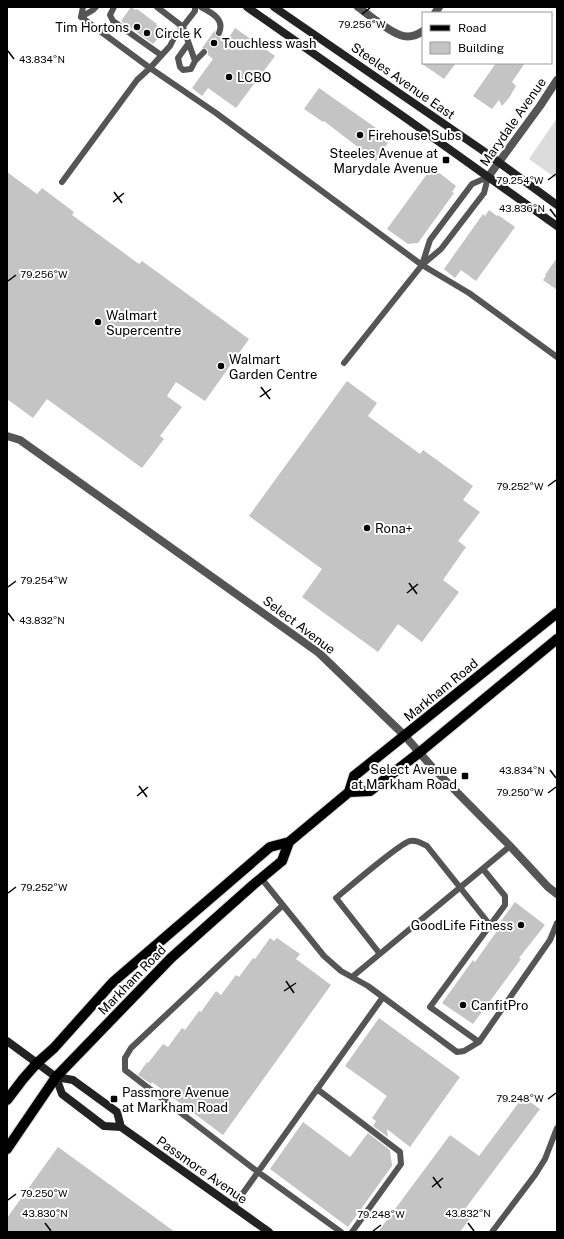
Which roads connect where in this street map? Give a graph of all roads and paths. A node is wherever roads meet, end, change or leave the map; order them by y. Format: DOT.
graph roads {
  1 [pos="83,7"];
  2 [pos="96,7"];
  3 [pos="114,7"];
  4 [pos="195,7"];
  5 [pos="201,7"];
  6 [pos="247,7"];
  7 [pos="274,7"];
  8 [pos="358,7"];
  9 [pos="161,8"];
  10 [pos="81,17"];
  11 [pos="183,27"];
  12 [pos="422,32"];
  13 [pos="219,33"];
  14 [pos="188,44"];
  15 [pos="204,52"];
  16 [pos="161,55"];
  17 [pos="195,61"];
  18 [pos="150,68"];
  19 [pos="557,80"];
  20 [pos="499,162"];
  21 [pos="488,177"];
  22 [pos="62,182"];
  23 [pos="557,205"];
  24 [pos="557,226"];
  25 [pos="422,265"];
  26 [pos="557,357"];
  27 [pos="344,363"];
  28 [pos="7,436"];
  29 [pos="557,613"];
  30 [pos="557,639"];
  31 [pos="405,736"];
  32 [pos="420,752"];
  33 [pos="349,792"];
  34 [pos="289,842"];
  35 [pos="510,846"];
  36 [pos="483,869"];
  37 [pos="261,878"];
  38 [pos="460,888"];
  39 [pos="557,894"];
  40 [pos="283,905"];
  41 [pos="557,922"];
  42 [pos="490,925"];
  43 [pos="380,954"];
  44 [pos="352,977"];
  45 [pos="383,997"];
  46 [pos="7,1041"];
  47 [pos="479,1042"];
  48 [pos="37,1063"];
  49 [pos="56,1077"];
  50 [pos="317,1089"];
  51 [pos="7,1100"];
  52 [pos="121,1127"];
  53 [pos="557,1128"];
  54 [pos="7,1149"];
  55 [pos="258,1172"];
  56 [pos="234,1207"];
  57 [pos="269,1232"];
  58 [pos="341,1232"];
  59 [pos="352,1232"];
  60 [pos="492,1232"];
  1 -- 10 [label="lane"];
  2 -- 10 [label="lane"];
  3 -- 16 [label="lane"];
  4 -- 11 [label="lane"];
  5 -- 13 [label="lane"];
  6 -- 21 [label="main road"];
  7 -- 20 [label="main road, Steeles Avenue East"];
  8 -- 12 [label="street"];
  9 -- 11 [label="lane"];
  10 -- 18 [label="lane"];
  11 -- 14 [label="lane"];
  11 -- 16 [label="lane"];
  14 -- 17 [label="lane"];
  14 -- 17 [label="lane"];
  15 -- 17 [label="lane"];
  16 -- 18 [label="lane"];
  18 -- 22 [label="lane"];
  18 -- 25 [label="lane"];
  19 -- 20 [label="street, Marydale Avenue"];
  20 -- 21 [label="street, Marydale Avenue"];
  20 -- 23 [label="main road, Steeles Avenue East"];
  21 -- 24 [label="main road"];
  21 -- 25 [label="lane"];
  21 -- 25 [label="lane"];
  25 -- 26 [label="lane"];
  25 -- 27 [label="lane"];
  28 -- 31 [label="street, Select Avenue"];
  29 -- 31 [label="main road, Markham Road"];
  30 -- 32 [label="main road"];
  31 -- 32 [label="street, Select Avenue"];
  31 -- 33 [label="main road, Markham Road"];
  32 -- 33 [label="main road"];
  32 -- 35 [label="street, Select Avenue"];
  33 -- 34 [label="main road, Markham Road"];
  34 -- 37 [label="main road, Markham Road"];
  34 -- 48 [label="main road, Markham Road"];
  35 -- 36 [label="lane"];
  35 -- 39 [label="street, Select Avenue"];
  36 -- 38 [label="lane"];
  36 -- 42 [label="lane"];
  37 -- 40 [label="lane"];
  37 -- 49 [label="main road, Markham Road"];
  38 -- 42 [label="lane"];
  38 -- 43 [label="lane"];
  38 -- 43 [label="lane"];
  40 -- 44 [label="lane"];
  40 -- 55 [label="lane"];
  41 -- 47 [label="lane"];
  42 -- 47 [label="lane"];
  43 -- 44 [label="lane"];
  44 -- 45 [label="lane"];
  45 -- 47 [label="lane"];
  45 -- 50 [label="lane"];
  46 -- 48 [label="main road"];
  48 -- 49 [label="main road"];
  48 -- 51 [label="main road, Markham Road"];
  49 -- 52 [label="main road"];
  49 -- 52 [label="main road, Passmore Avenue"];
  49 -- 54 [label="main road, Markham Road"];
  50 -- 55 [label="lane"];
  50 -- 59 [label="lane"];
  52 -- 56 [label="main road, Passmore Avenue"];
  53 -- 60 [label="lane"];
  55 -- 56 [label="lane"];
  55 -- 58 [label="lane"];
  56 -- 57 [label="main road, Passmore Avenue"];
}
